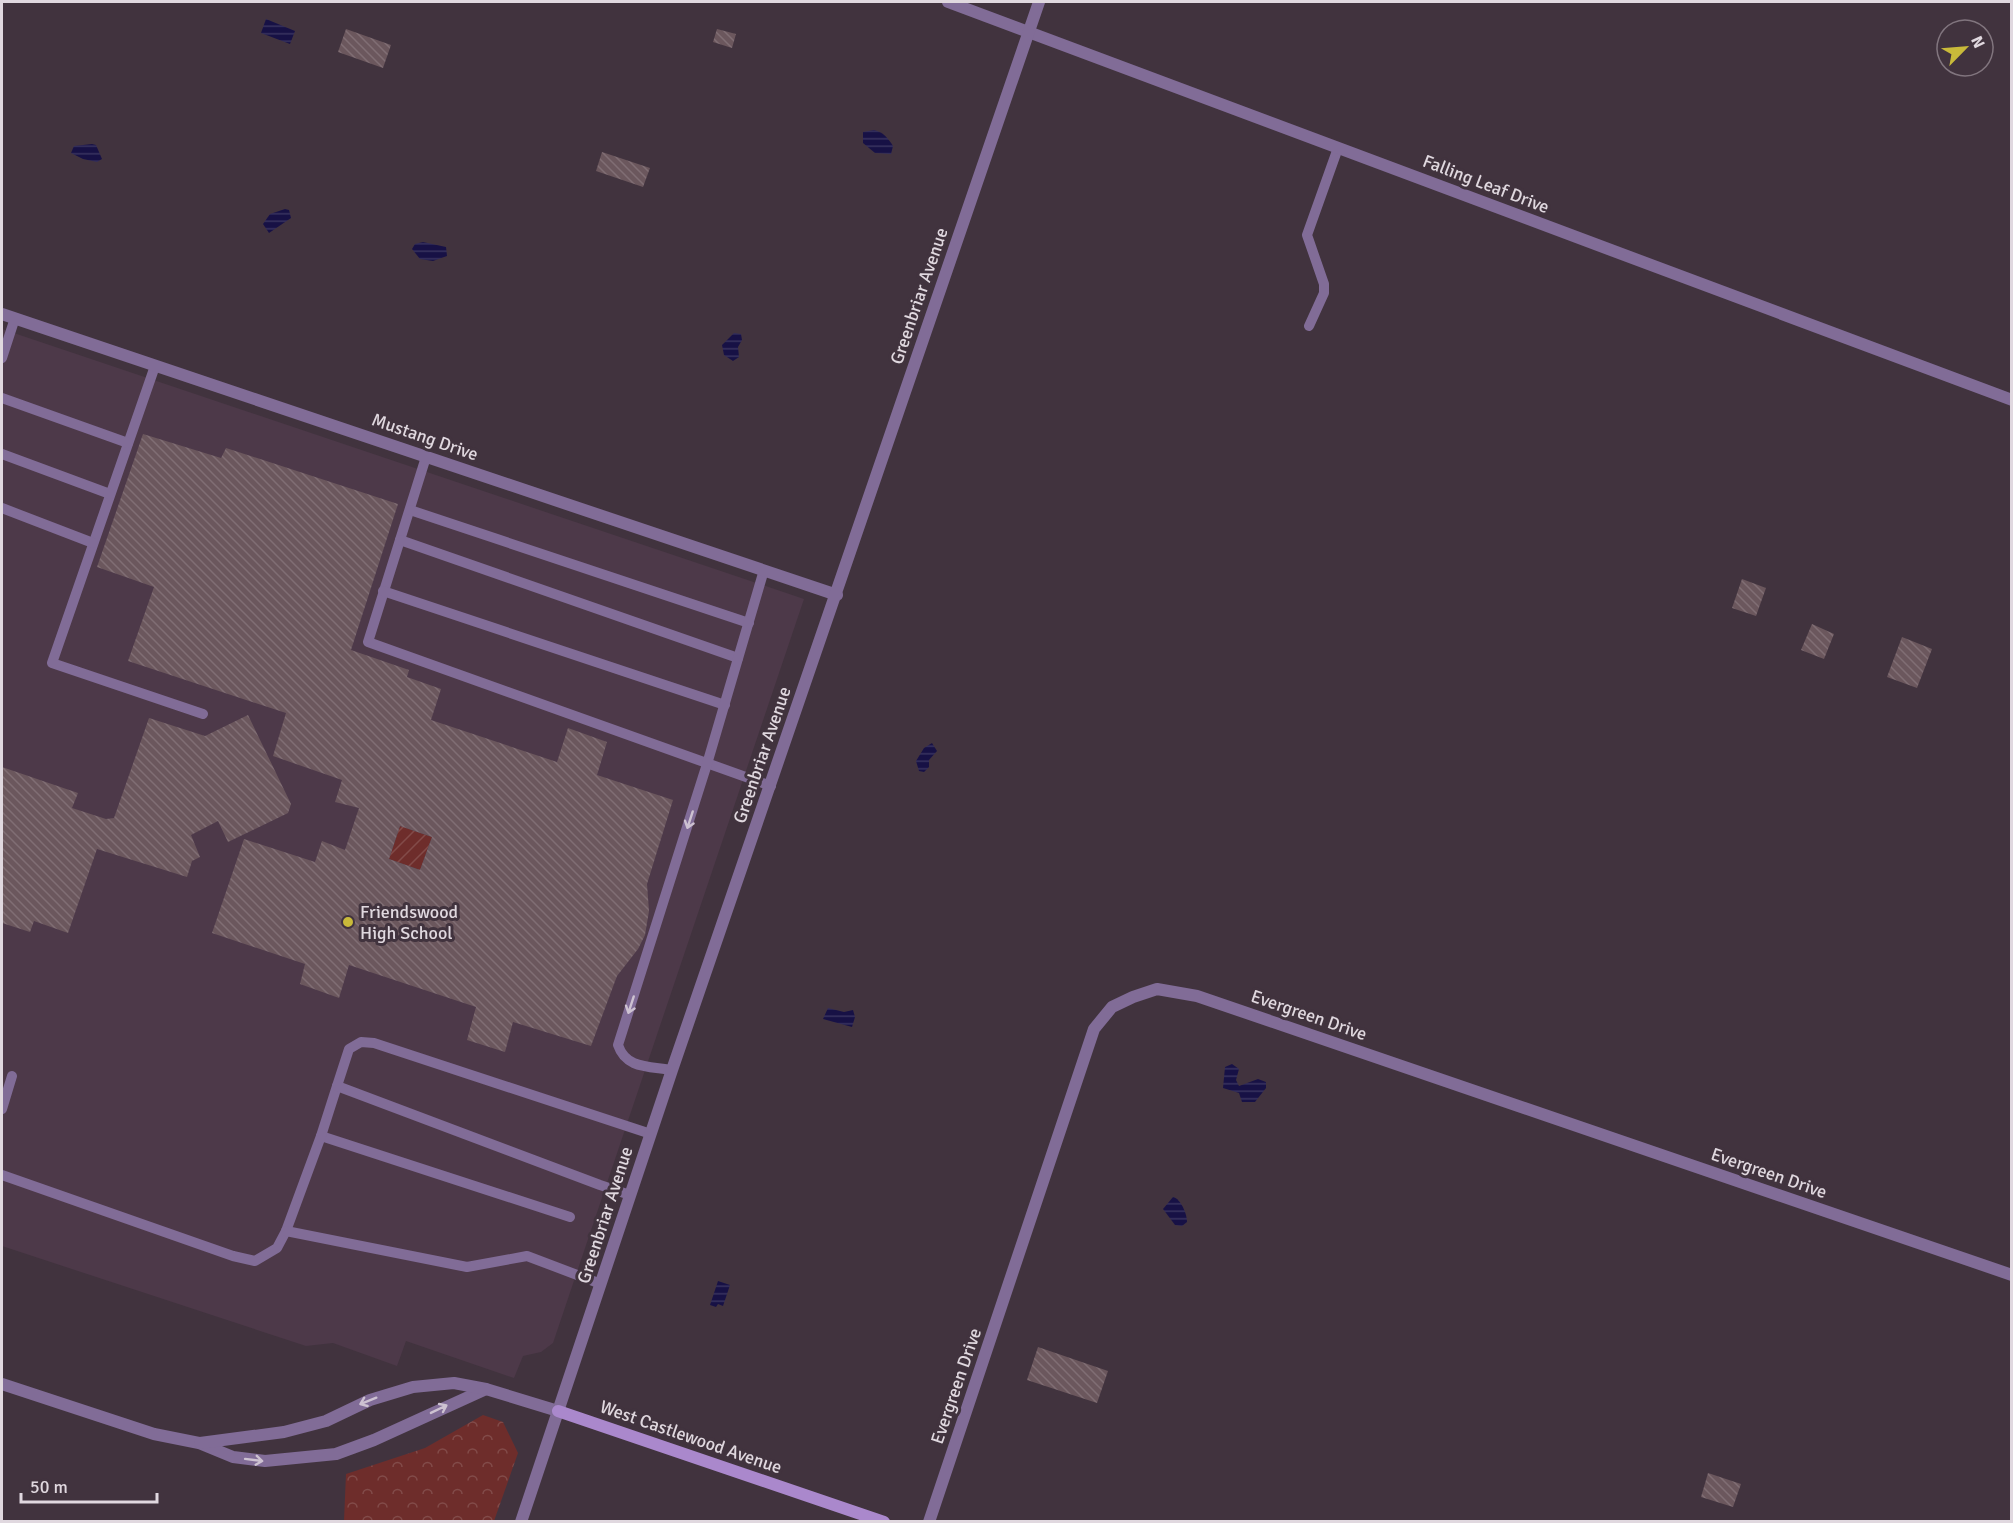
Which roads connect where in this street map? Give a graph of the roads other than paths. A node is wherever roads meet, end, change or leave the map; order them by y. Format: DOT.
graph roads {
  1 [pos="948,2"];
  2 [pos="1039,2"];
  3 [pos="1029,30"];
  4 [pos="1338,148"];
  5 [pos="2,314"];
  6 [pos="15,318"];
  7 [pos="1309,326"];
  8 [pos="2,358"];
  9 [pos="155,366"];
  10 [pos="2,398"];
  11 [pos="2012,400"];
  12 [pos="128,443"];
  13 [pos="2,454"];
  14 [pos="426,457"];
  15 [pos="110,494"];
  16 [pos="2,508"];
  17 [pos="410,510"];
  18 [pos="400,540"];
  19 [pos="93,543"];
  20 [pos="764,570"];
  21 [pos="383,591"];
  22 [pos="837,595"];
  23 [pos="749,623"];
  24 [pos="738,658"];
  25 [pos="725,705"];
  26 [pos="203,714"];
  27 [pos="708,764"];
  28 [pos="771,786"];
  29 [pos="672,1070"];
  30 [pos="12,1076"];
  31 [pos="337,1086"];
  32 [pos="2,1109"];
  33 [pos="651,1134"];
  34 [pos="321,1136"];
  35 [pos="2,1175"];
  36 [pos="630,1195"];
  37 [pos="570,1217"];
  38 [pos="286,1232"];
  39 [pos="2012,1275"];
  40 [pos="601,1284"];
  41 [pos="2,1384"];
  42 [pos="486,1389"];
  43 [pos="558,1411"];
  44 [pos="199,1443"];
  45 [pos="521,1521"];
  46 [pos="884,1521"];
  47 [pos="929,1521"];
  1 -- 3 [label="street, Falling Leaf Drive"];
  2 -- 3 [label="street, Greenbriar Avenue"];
  3 -- 4 [label="street, Falling Leaf Drive"];
  3 -- 22 [label="street, Greenbriar Avenue"];
  4 -- 7 [label="lane"];
  4 -- 11 [label="street, Falling Leaf Drive"];
  5 -- 6 [label="street, Mustang Drive"];
  6 -- 8 [label="lane"];
  6 -- 9 [label="street, Mustang Drive"];
  9 -- 12 [label="lane"];
  9 -- 14 [label="street, Mustang Drive"];
  10 -- 12 [label="lane"];
  12 -- 15 [label="lane"];
  13 -- 15 [label="lane"];
  14 -- 17 [label="lane"];
  14 -- 20 [label="street, Mustang Drive"];
  15 -- 19 [label="lane"];
  16 -- 19 [label="lane"];
  17 -- 18 [label="lane"];
  17 -- 23 [label="lane"];
  18 -- 21 [label="lane"];
  18 -- 24 [label="lane"];
  19 -- 26 [label="lane"];
  20 -- 22 [label="street, Mustang Drive"];
  20 -- 23 [label="lane"];
  21 -- 25 [label="lane"];
  21 -- 27 [label="lane"];
  22 -- 28 [label="street, Greenbriar Avenue"];
  23 -- 24 [label="lane"];
  24 -- 25 [label="lane"];
  25 -- 27 [label="lane"];
  27 -- 28 [label="lane"];
  27 -- 29 [label="lane, one-way"];
  28 -- 29 [label="street, Greenbriar Avenue"];
  29 -- 33 [label="street, Greenbriar Avenue"];
  30 -- 32 [label="lane"];
  31 -- 33 [label="lane"];
  31 -- 34 [label="lane"];
  31 -- 36 [label="lane"];
  33 -- 36 [label="street, Greenbriar Avenue"];
  34 -- 37 [label="lane"];
  34 -- 38 [label="lane"];
  35 -- 38 [label="lane"];
  36 -- 40 [label="street, Greenbriar Avenue"];
  38 -- 40 [label="lane"];
  39 -- 47 [label="street, Evergreen Drive"];
  40 -- 43 [label="street, Greenbriar Avenue"];
  41 -- 44 [label="street, West Castlewood Avenue"];
  42 -- 43 [label="street, West Castlewood Avenue"];
  42 -- 44 [label="street, West Castlewood Avenue, one-way"];
  44 -- 42 [label="street, West Castlewood Avenue, one-way"];
  43 -- 45 [label="street, Greenbriar Avenue"];
  43 -- 46 [label="street, West Castlewood Avenue"];
}
